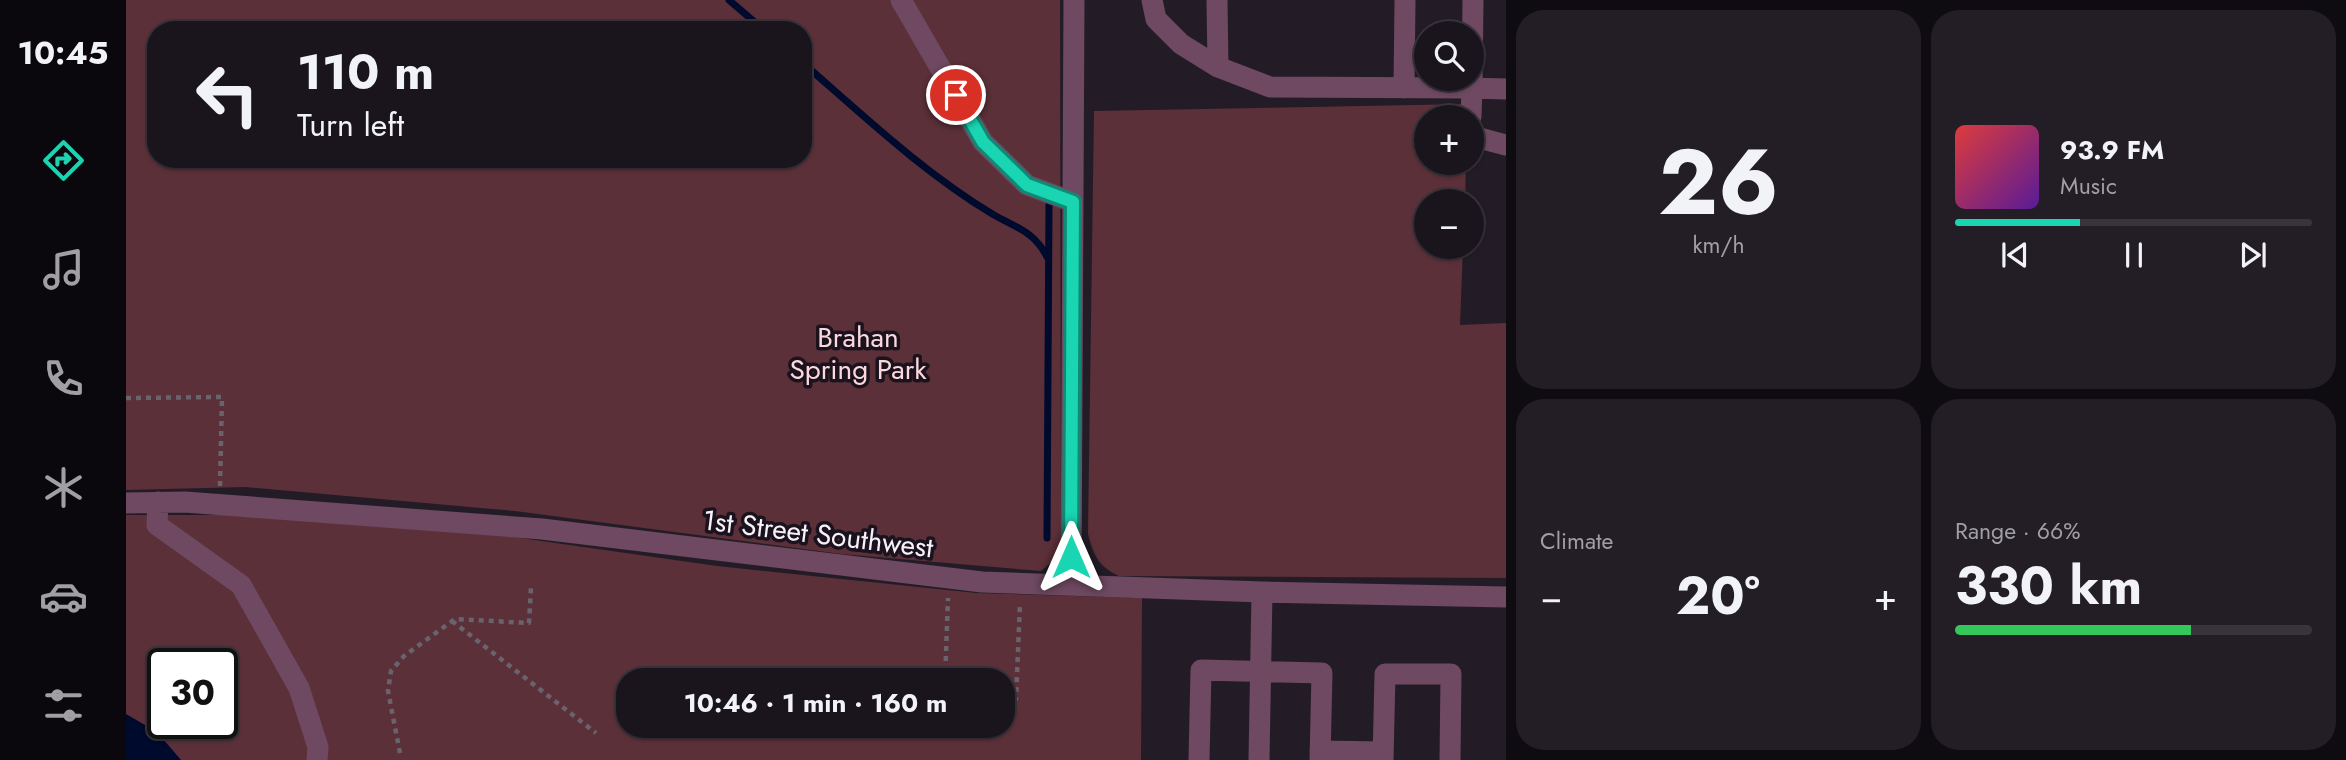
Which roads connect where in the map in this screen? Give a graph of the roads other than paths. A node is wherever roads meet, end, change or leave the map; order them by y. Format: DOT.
graph roads {
  1 [pos="901,0"];
  2 [pos="1074,0"];
  3 [pos="1152,0"];
  4 [pos="1217,0"];
  5 [pos="1405,0"];
  6 [pos="1473,0"];
  7 [pos="1473,21"];
  8 [pos="1218,67"];
  9 [pos="1404,88"];
  10 [pos="1414,88"];
  11 [pos="1484,88"];
  12 [pos="1506,89"];
  13 [pos="1484,139"];
  14 [pos="1506,145"];
  15 [pos="1073,202"];
  16 [pos="158,502"];
  17 [pos="126,503"];
  18 [pos="1070,584"];
  19 [pos="1262,592"];
  20 [pos="1506,597"];
  21 [pos="1260,671"];
  22 [pos="1320,756"];
  23 [pos="1383,756"];
  24 [pos="317,760"];
  25 [pos="1199,760"];
  26 [pos="1259,760"];
  27 [pos="1450,760"];
  1 -- 15 [label="street"];
  2 -- 15 [label="street"];
  3 -- 8 [label="street"];
  4 -- 8 [label="street"];
  5 -- 9 [label="street"];
  6 -- 7 [label="street"];
  8 -- 9 [label="street"];
  9 -- 10 [label="street"];
  11 -- 12 [label="street"];
  13 -- 14 [label="street"];
  15 -- 18 [label="street"];
  16 -- 17 [label="street, 1st Street Southwest"];
  16 -- 18 [label="street, 1st Street Southwest"];
  16 -- 24 [label="street"];
  18 -- 19 [label="street, 1st Street Southwest"];
  19 -- 20 [label="street, 1st Street Southwest"];
  19 -- 21 [label="street"];
  21 -- 22 [label="street"];
  21 -- 25 [label="street"];
  21 -- 26 [label="street"];
  22 -- 23 [label="street"];
  23 -- 27 [label="street"];
}
